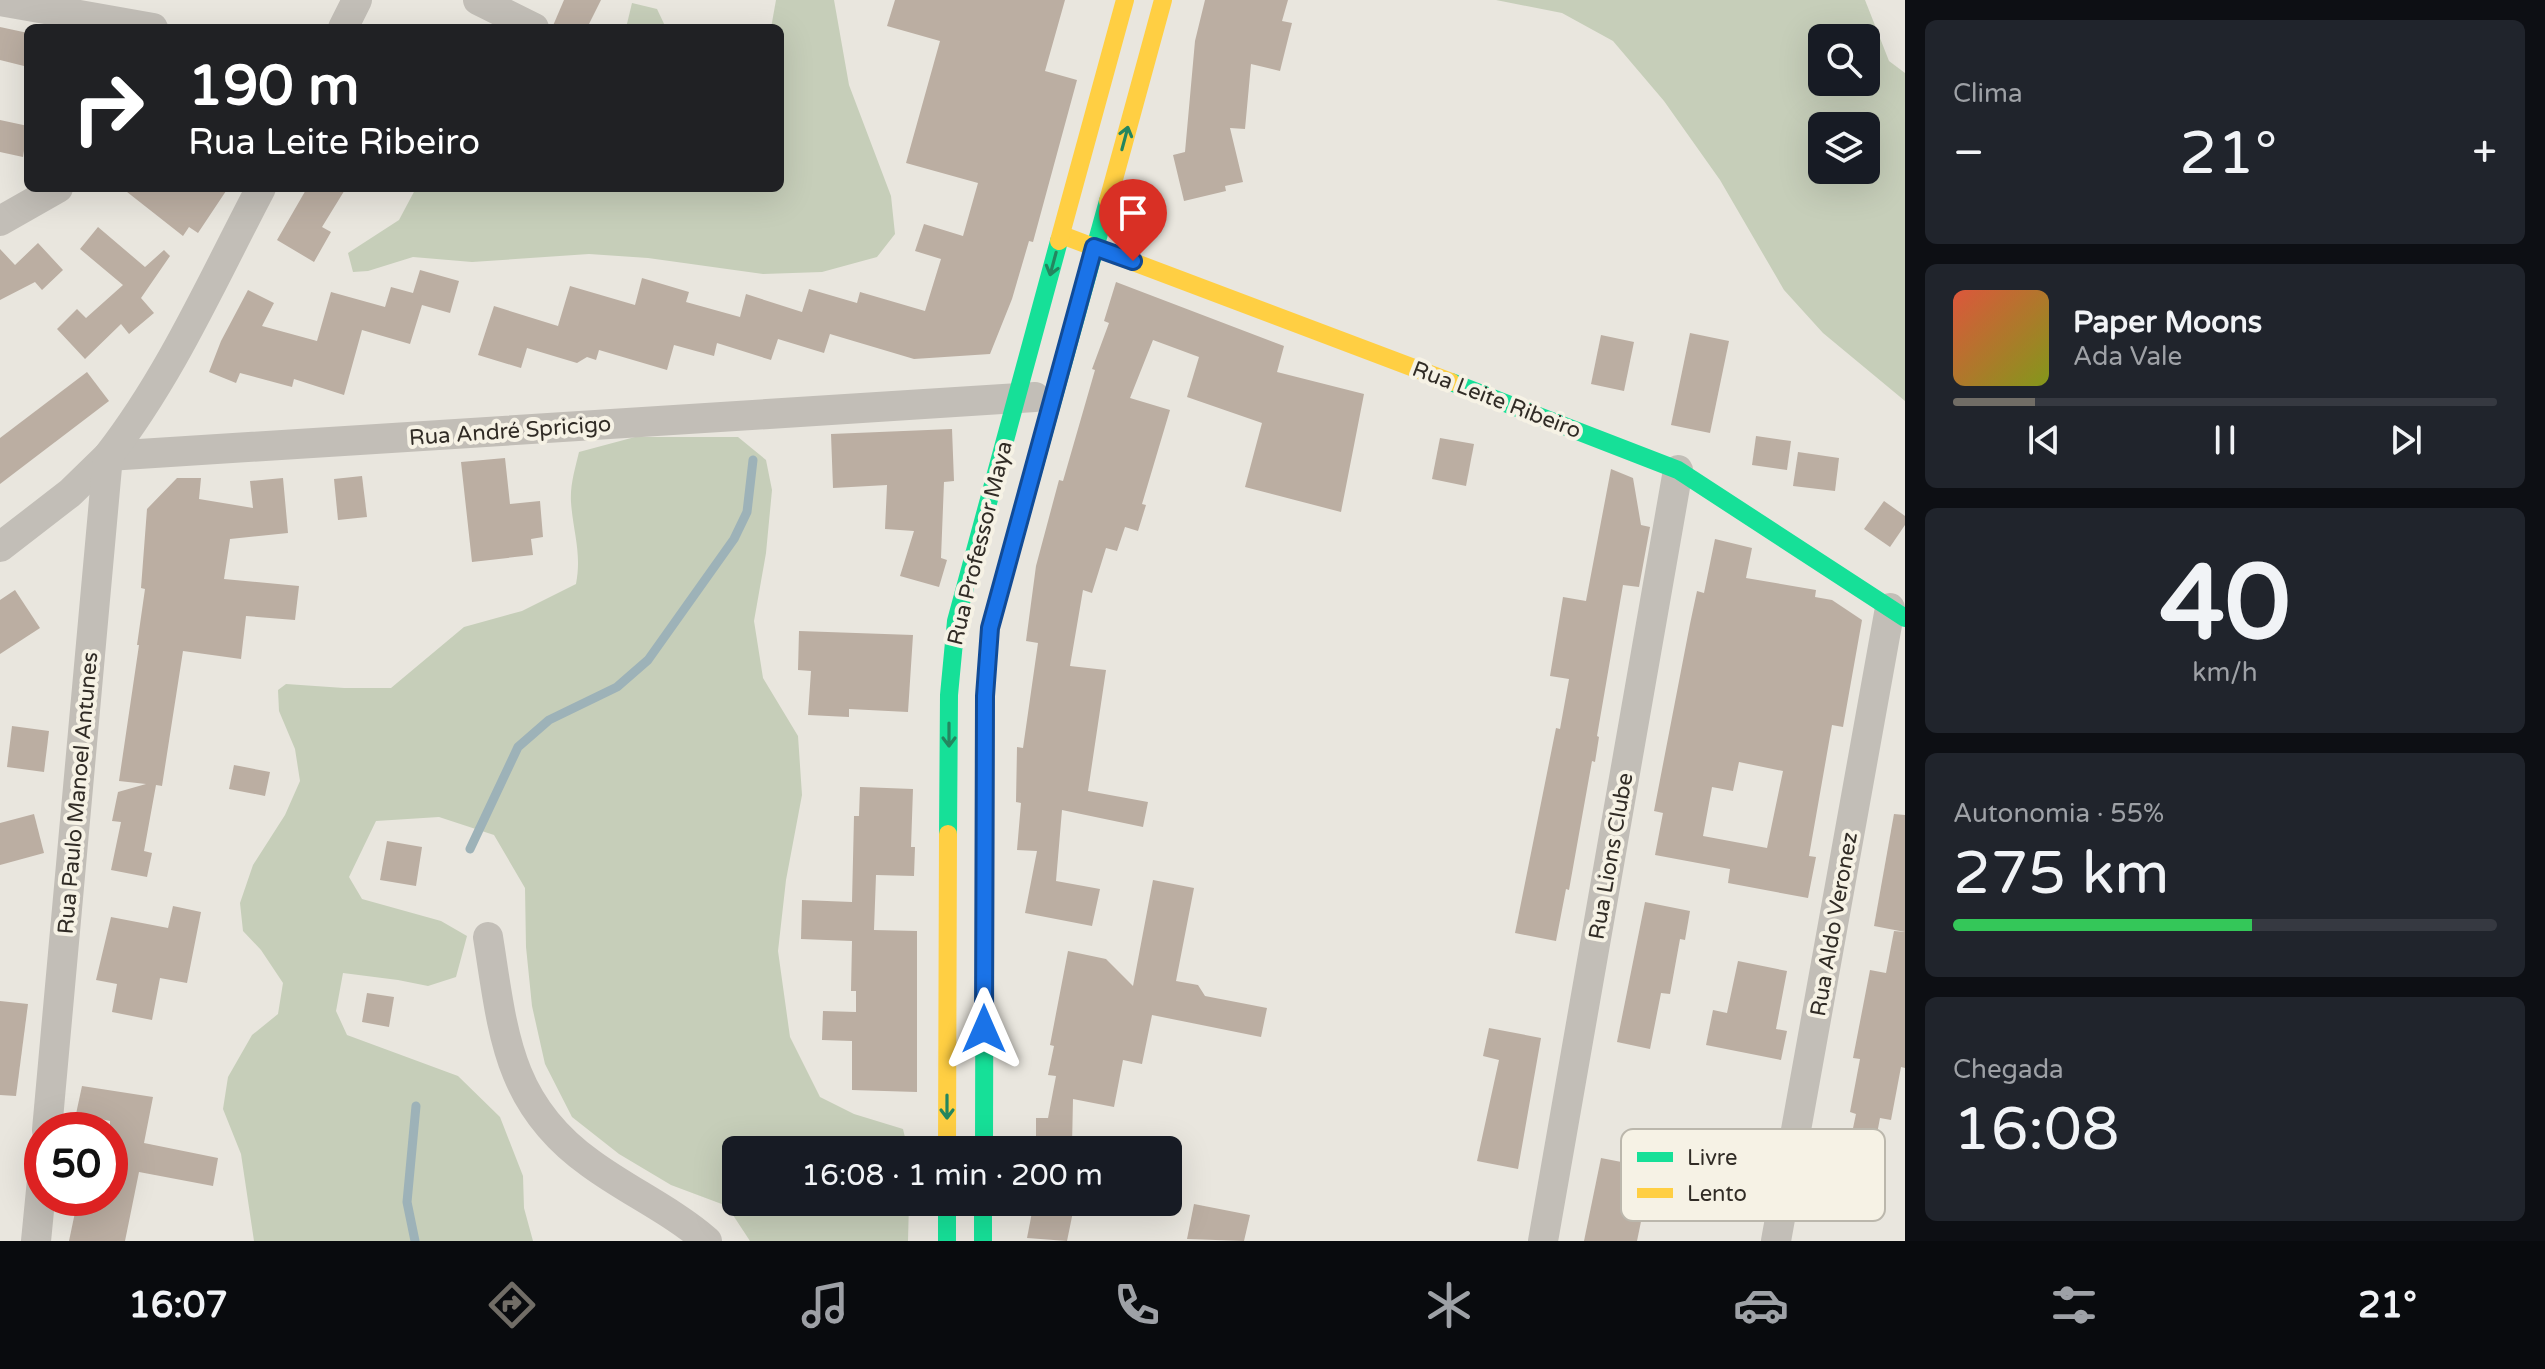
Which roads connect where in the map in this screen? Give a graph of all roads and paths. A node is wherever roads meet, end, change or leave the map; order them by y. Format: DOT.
graph roads {
  1 [pos="357,0"];
  2 [pos="478,0"];
  3 [pos="1125,0"];
  4 [pos="1163,0"];
  5 [pos="0,1"];
  6 [pos="130,24"];
  7 [pos="345,24"];
  8 [pos="526,24"];
  9 [pos="1107,67"];
  10 [pos="1142,75"];
  11 [pos="51,192"];
  12 [pos="259,192"];
  13 [pos="0,221"];
  14 [pos="1061,234"];
  15 [pos="1094,247"];
  16 [pos="1053,396"];
  17 [pos="1016,397"];
  18 [pos="108,456"];
  19 [pos="1678,470"];
  20 [pos="0,547"];
  21 [pos="1897,613"];
  22 [pos="949,695"];
  23 [pos="985,696"];
  24 [pos="488,937"];
  25 [pos="948,938"];
  26 [pos="984,938"];
  27 [pos="49,1112"];
  28 [pos="1798,1129"];
  29 [pos="947,1136"];
  30 [pos="984,1136"];
  31 [pos="38,1216"];
  32 [pos="947,1216"];
  33 [pos="983,1216"];
  34 [pos="1780,1221"];
  35 [pos="36,1241"];
  36 [pos="707,1241"];
  37 [pos="947,1241"];
  38 [pos="983,1241"];
  39 [pos="1543,1241"];
  40 [pos="1776,1241"];
  1 -- 7 [label="street"];
  2 -- 8 [label="street"];
  3 -- 9 [label="main road, Rua Professor Maya"];
  4 -- 10 [label="main road, Rua Professor Maya"];
  5 -- 6 [label="street"];
  9 -- 10 [label="main road"];
  9 -- 14 [label="main road, Rua Professor Maya"];
  15 -- 10 [label="main road, Rua Professor Maya, one-way"];
  11 -- 13 [label="street"];
  12 -- 18 [label="street"];
  14 -- 15 [label="main road, Rua Leite Ribeiro"];
  14 -- 17 [label="main road, Rua Professor Maya, one-way"];
  15 -- 16 [label="main road, Rua Professor Maya"];
  15 -- 19 [label="main road, Rua Leite Ribeiro"];
  16 -- 17 [label="street, Rua André Spricigo"];
  16 -- 23 [label="main road, Rua Professor Maya"];
  17 -- 18 [label="street, Rua André Spricigo"];
  17 -- 22 [label="main road, Rua Professor Maya"];
  18 -- 20 [label="street"];
  18 -- 27 [label="street, Rua Paulo Manoel Antunes"];
  19 -- 21 [label="main road, Rua Leite Ribeiro"];
  19 -- 39 [label="street, Rua Lions Clube"];
  21 -- 28 [label="street, Rua Aldo Veronez"];
  22 -- 23 [label="main road"];
  22 -- 25 [label="main road, Rua Professor Maya, one-way"];
  23 -- 26 [label="main road, Rua Professor Maya"];
  24 -- 36 [label="street"];
  25 -- 26 [label="main road"];
  25 -- 29 [label="main road, Rua Professor Maya, one-way"];
  26 -- 30 [label="main road, Rua Professor Maya"];
  31 -- 35 [label="street"];
  32 -- 37 [label="main road"];
  33 -- 38 [label="main road"];
  34 -- 40 [label="street, Rua Aldo Veronez"];
}
